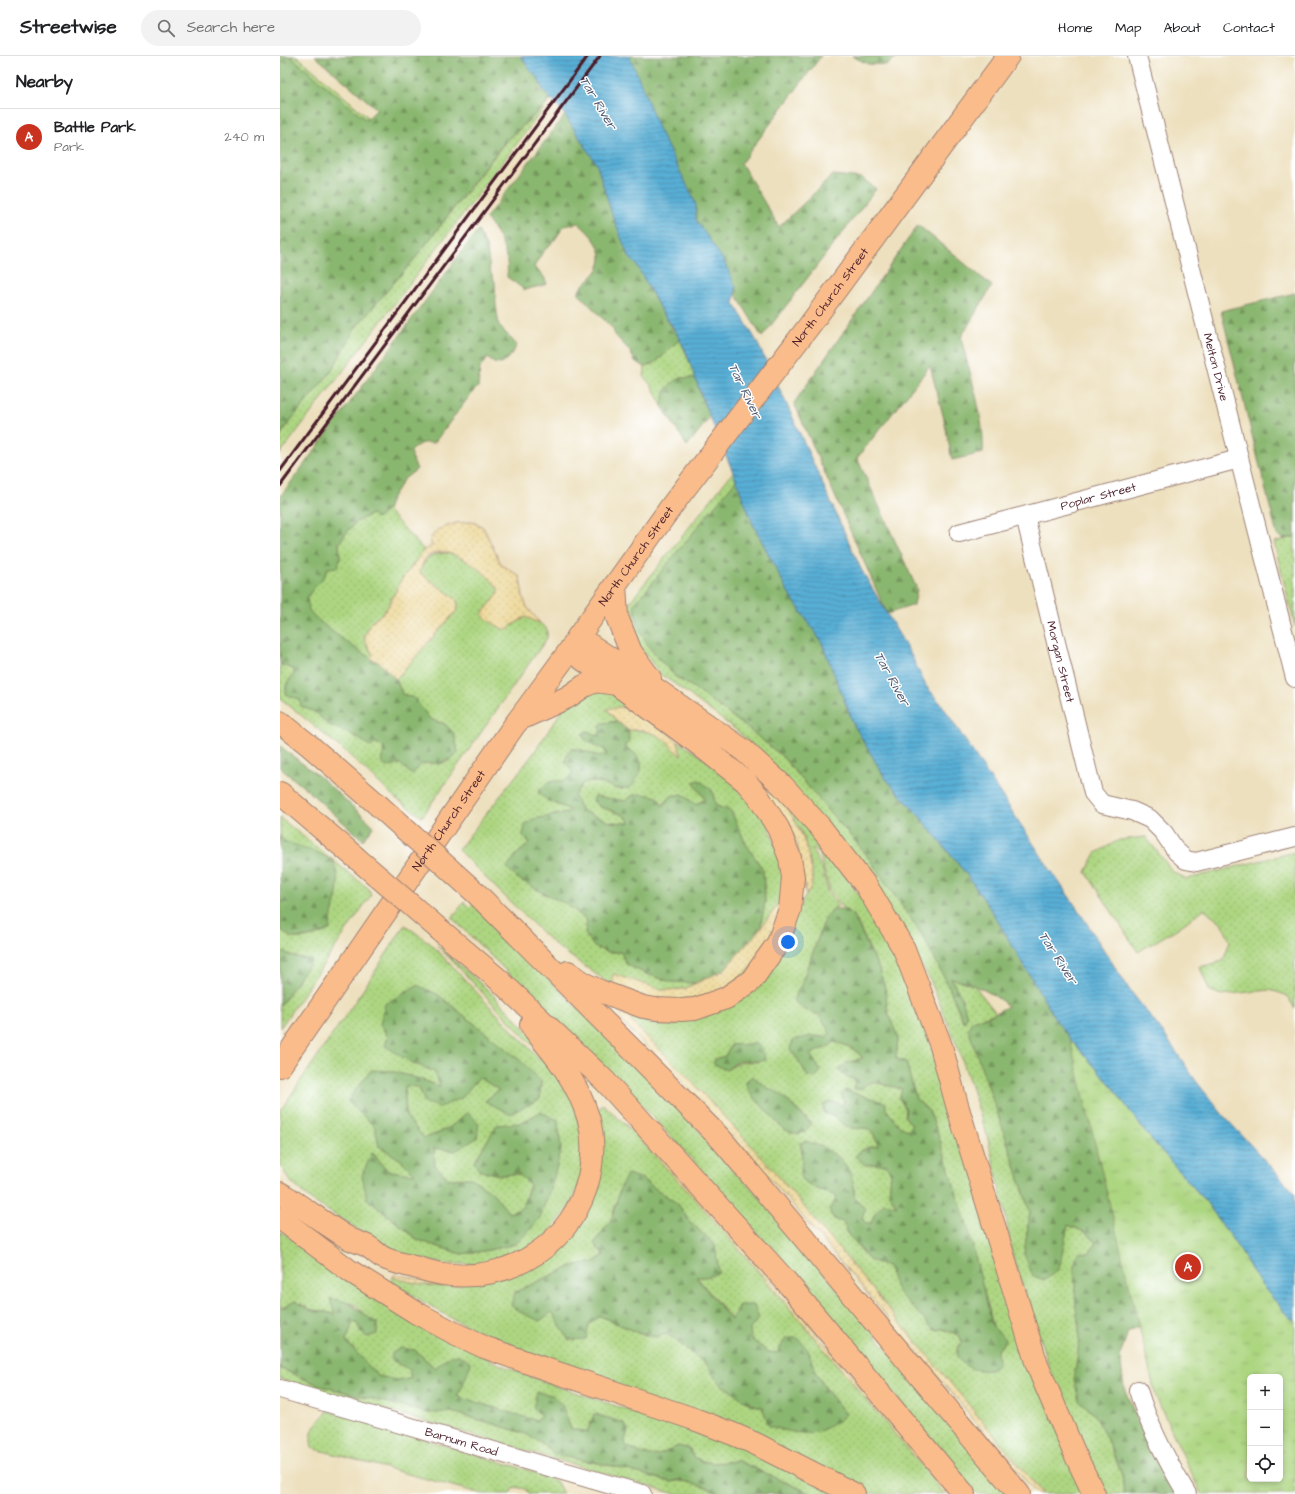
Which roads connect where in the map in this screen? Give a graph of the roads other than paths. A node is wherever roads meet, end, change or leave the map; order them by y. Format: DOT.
graph roads {
  1 [pos="1008,56"];
  2 [pos="1137,56"];
  3 [pos="1239,459"];
  4 [pos="1025,516"];
  5 [pos="959,533"];
  6 [pos="615,586"];
  7 [pos="574,643"];
  8 [pos="1295,678"];
  9 [pos="616,684"];
  10 [pos="659,691"];
  11 [pos="520,719"];
  12 [pos="280,722"];
  13 [pos="280,793"];
  14 [pos="1295,837"];
  15 [pos="483,899"];
  16 [pos="498,979"];
  17 [pos="280,1066"];
  18 [pos="280,1180"];
  19 [pos="284,1204"];
  20 [pos="280,1389"];
  21 [pos="1138,1390"];
  22 [pos="642,1494"];
  23 [pos="854,1494"];
  24 [pos="964,1494"];
  25 [pos="1019,1494"];
  26 [pos="1094,1494"];
  27 [pos="1187,1494"];
  1 -- 6 [label="main road, North Church Street"];
  2 -- 3 [label="street, Melton Drive"];
  3 -- 4 [label="street, Poplar Street"];
  3 -- 8 [label="street, Melton Drive"];
  4 -- 5 [label="street, Poplar Street"];
  4 -- 14 [label="street, Morgan Street"];
  6 -- 7 [label="main road, North Church Street"];
  6 -- 10 [label="main road"];
  7 -- 9 [label="main road"];
  7 -- 10 [label="main road"];
  7 -- 11 [label="main road, North Church Street"];
  9 -- 11 [label="main road"];
  9 -- 15 [label="main road"];
  10 -- 26 [label="main road"];
  11 -- 17 [label="main road, North Church Street"];
  12 -- 15 [label="main road, bridge"];
  13 -- 16 [label="main road, bridge"];
  15 -- 25 [label="main road"];
  16 -- 19 [label="main road"];
  16 -- 24 [label="main road"];
  18 -- 19 [label="main road"];
  19 -- 23 [label="main road"];
  20 -- 22 [label="street, Barnum Road"];
  21 -- 27 [label="street"];
}
